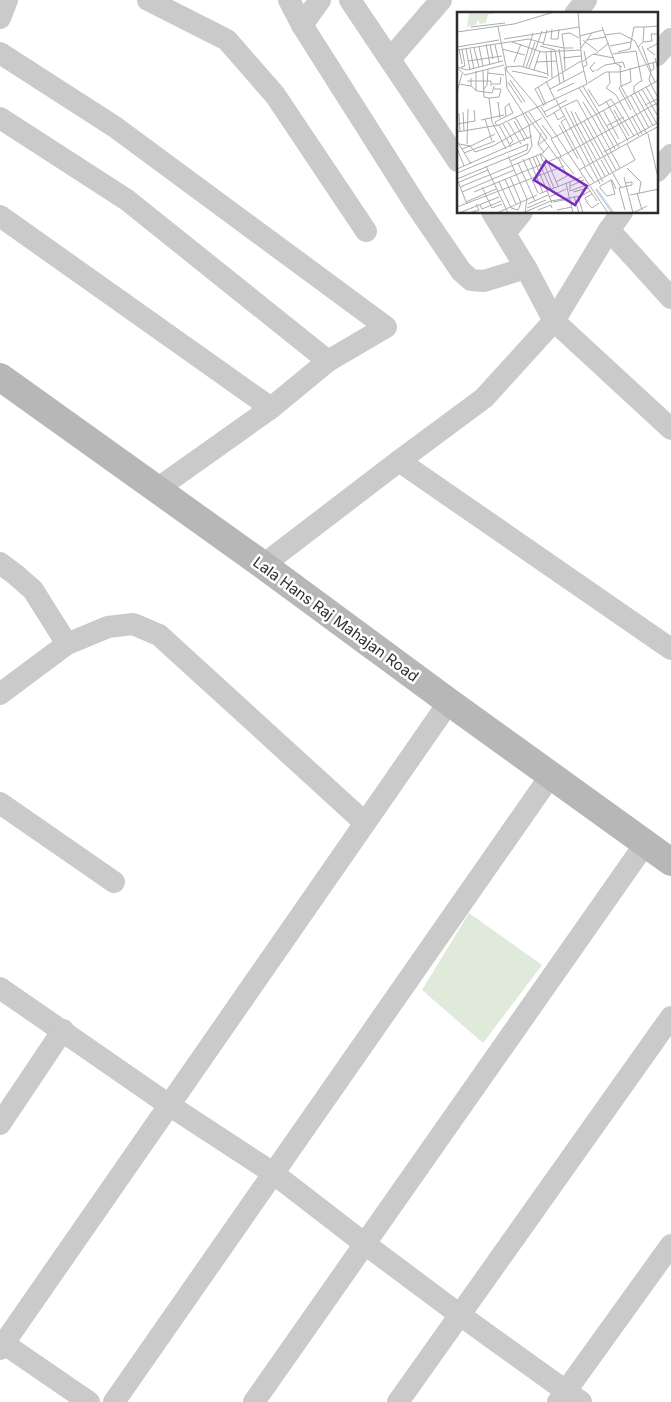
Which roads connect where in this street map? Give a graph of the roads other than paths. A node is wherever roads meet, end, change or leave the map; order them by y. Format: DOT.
graph roads {
  1 [pos="7,0"];
  2 [pos="148,0"];
  3 [pos="289,0"];
  4 [pos="320,0"];
  5 [pos="350,0"];
  6 [pos="441,0"];
  7 [pos="586,0"];
  8 [pos="577,12"];
  9 [pos="0,18"];
  10 [pos="302,25"];
  11 [pos="671,39"];
  12 [pos="0,53"];
  13 [pos="658,54"];
  14 [pos="390,59"];
  15 [pos="0,118"];
  16 [pos="671,155"];
  17 [pos="457,160"];
  18 [pos="658,170"];
  19 [pos="493,214"];
  20 [pos="520,214"];
  21 [pos="0,216"];
  22 [pos="615,221"];
  23 [pos="366,231"];
  24 [pos="505,233"];
  25 [pos="526,268"];
  26 [pos="671,298"];
  27 [pos="554,322"];
  28 [pos="328,361"];
  29 [pos="0,377"];
  30 [pos="271,408"];
  31 [pos="671,429"];
  32 [pos="399,461"];
  33 [pos="157,489"];
  34 [pos="0,563"];
  35 [pos="263,565"];
  36 [pos="67,644"];
  37 [pos="671,649"];
  38 [pos="0,694"];
  39 [pos="449,702"];
  40 [pos="551,776"];
  41 [pos="0,803"];
  42 [pos="364,822"];
  43 [pos="645,844"];
  44 [pos="671,862"];
  45 [pos="114,882"];
  46 [pos="0,988"];
  47 [pos="671,1016"];
  48 [pos="63,1030"];
  49 [pos="169,1105"];
  50 [pos="0,1124"];
  51 [pos="273,1173"];
  52 [pos="365,1244"];
  53 [pos="671,1245"];
  54 [pos="460,1315"];
  55 [pos="1,1345"];
  56 [pos="568,1398"];
  57 [pos="89,1402"];
  58 [pos="114,1402"];
  59 [pos="254,1402"];
  60 [pos="398,1402"];
  1 -- 9 [label="street"];
  2 -- 23 [label="street"];
  3 -- 10 [label="street"];
  4 -- 10 [label="street"];
  5 -- 14 [label="street"];
  6 -- 14 [label="street"];
  7 -- 8 [label="street"];
  10 -- 25 [label="street"];
  11 -- 13 [label="street"];
  12 -- 28 [label="street"];
  14 -- 17 [label="street"];
  15 -- 28 [label="street"];
  16 -- 18 [label="street"];
  19 -- 24 [label="street"];
  20 -- 24 [label="street"];
  21 -- 30 [label="street"];
  22 -- 26 [label="street"];
  22 -- 27 [label="street"];
  24 -- 25 [label="street"];
  25 -- 27 [label="street"];
  27 -- 31 [label="street"];
  27 -- 32 [label="street"];
  28 -- 30 [label="street"];
  29 -- 33 [label="street, Lala Hans Raj Mahajan Road"];
  30 -- 33 [label="street"];
  32 -- 35 [label="street"];
  32 -- 37 [label="street"];
  33 -- 35 [label="street, Lala Hans Raj Mahajan Road"];
  34 -- 36 [label="street"];
  35 -- 39 [label="street, Lala Hans Raj Mahajan Road"];
  36 -- 38 [label="street"];
  36 -- 42 [label="street"];
  39 -- 40 [label="street, Lala Hans Raj Mahajan Road"];
  39 -- 42 [label="street"];
  40 -- 43 [label="street, Lala Hans Raj Mahajan Road"];
  40 -- 51 [label="street"];
  41 -- 45 [label="street"];
  42 -- 49 [label="street"];
  43 -- 44 [label="street, Lala Hans Raj Mahajan Road"];
  43 -- 52 [label="street"];
  46 -- 48 [label="street"];
  47 -- 54 [label="street"];
  48 -- 49 [label="street"];
  48 -- 50 [label="street"];
  49 -- 51 [label="street"];
  49 -- 55 [label="street"];
  51 -- 52 [label="street"];
  51 -- 58 [label="street"];
  52 -- 54 [label="street"];
  52 -- 59 [label="street"];
  53 -- 56 [label="street"];
  54 -- 56 [label="street"];
  54 -- 60 [label="street"];
  55 -- 57 [label="street"];
}
